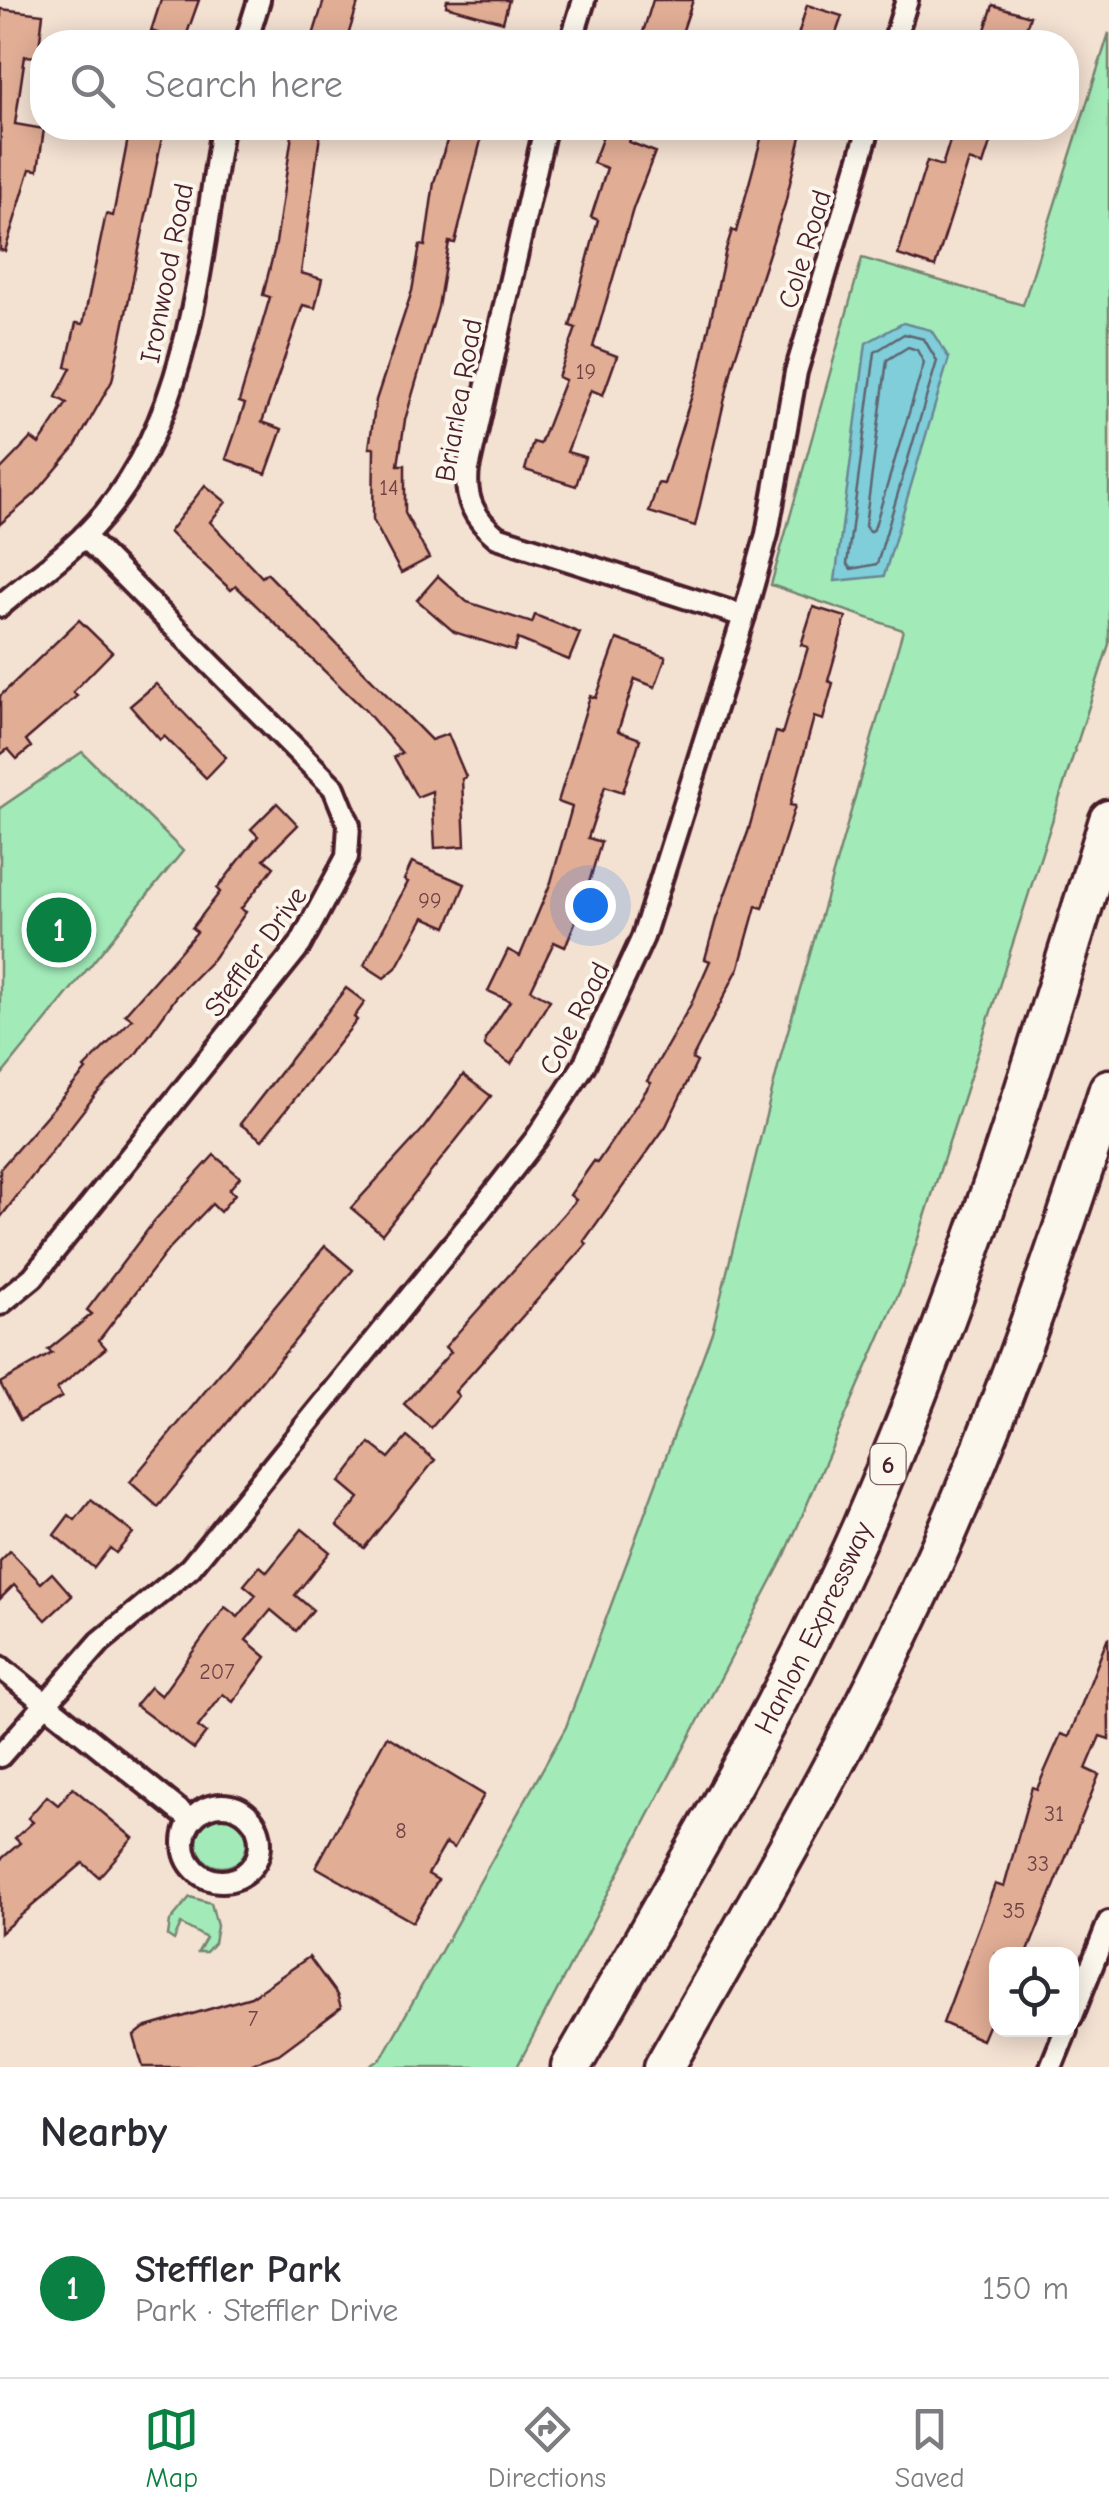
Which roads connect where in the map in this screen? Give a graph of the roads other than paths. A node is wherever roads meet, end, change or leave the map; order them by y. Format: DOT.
graph roads {
  1 [pos="259,0"];
  2 [pos="584,0"];
  3 [pos="907,0"];
  4 [pos="250,30"];
  5 [pos="575,30"];
  6 [pos="898,30"];
  7 [pos="220,140"];
  8 [pos="542,140"];
  9 [pos="865,140"];
  10 [pos="84,536"];
  11 [pos="0,606"];
  12 [pos="744,616"];
  13 [pos="1109,820"];
  14 [pos="1109,1089"];
  15 [pos="0,1304"];
  16 [pos="0,1667"];
  17 [pos="49,1705"];
  18 [pos="0,1756"];
  19 [pos="191,1820"];
  20 [pos="1109,1922"];
  21 [pos="1079,1998"];
  22 [pos="1063,2037"];
  23 [pos="571,2067"];
  24 [pos="664,2067"];
  25 [pos="1051,2067"];
  1 -- 4 [label="street"];
  2 -- 5 [label="street"];
  3 -- 6 [label="street"];
  7 -- 10 [label="street, Ironwood Road"];
  8 -- 12 [label="street, Briarlea Road"];
  9 -- 12 [label="street, Cole Road"];
  10 -- 11 [label="street, Ironwood Road"];
  10 -- 15 [label="street, Steffler Drive"];
  12 -- 17 [label="street, Cole Road"];
  13 -- 23 [label="highway, Hanlon Expressway / 6"];
  14 -- 24 [label="highway"];
  16 -- 17 [label="street"];
  17 -- 18 [label="street, Cole Road"];
  17 -- 19 [label="street"];
  20 -- 21 [label="street"];
  22 -- 25 [label="street"];
}
